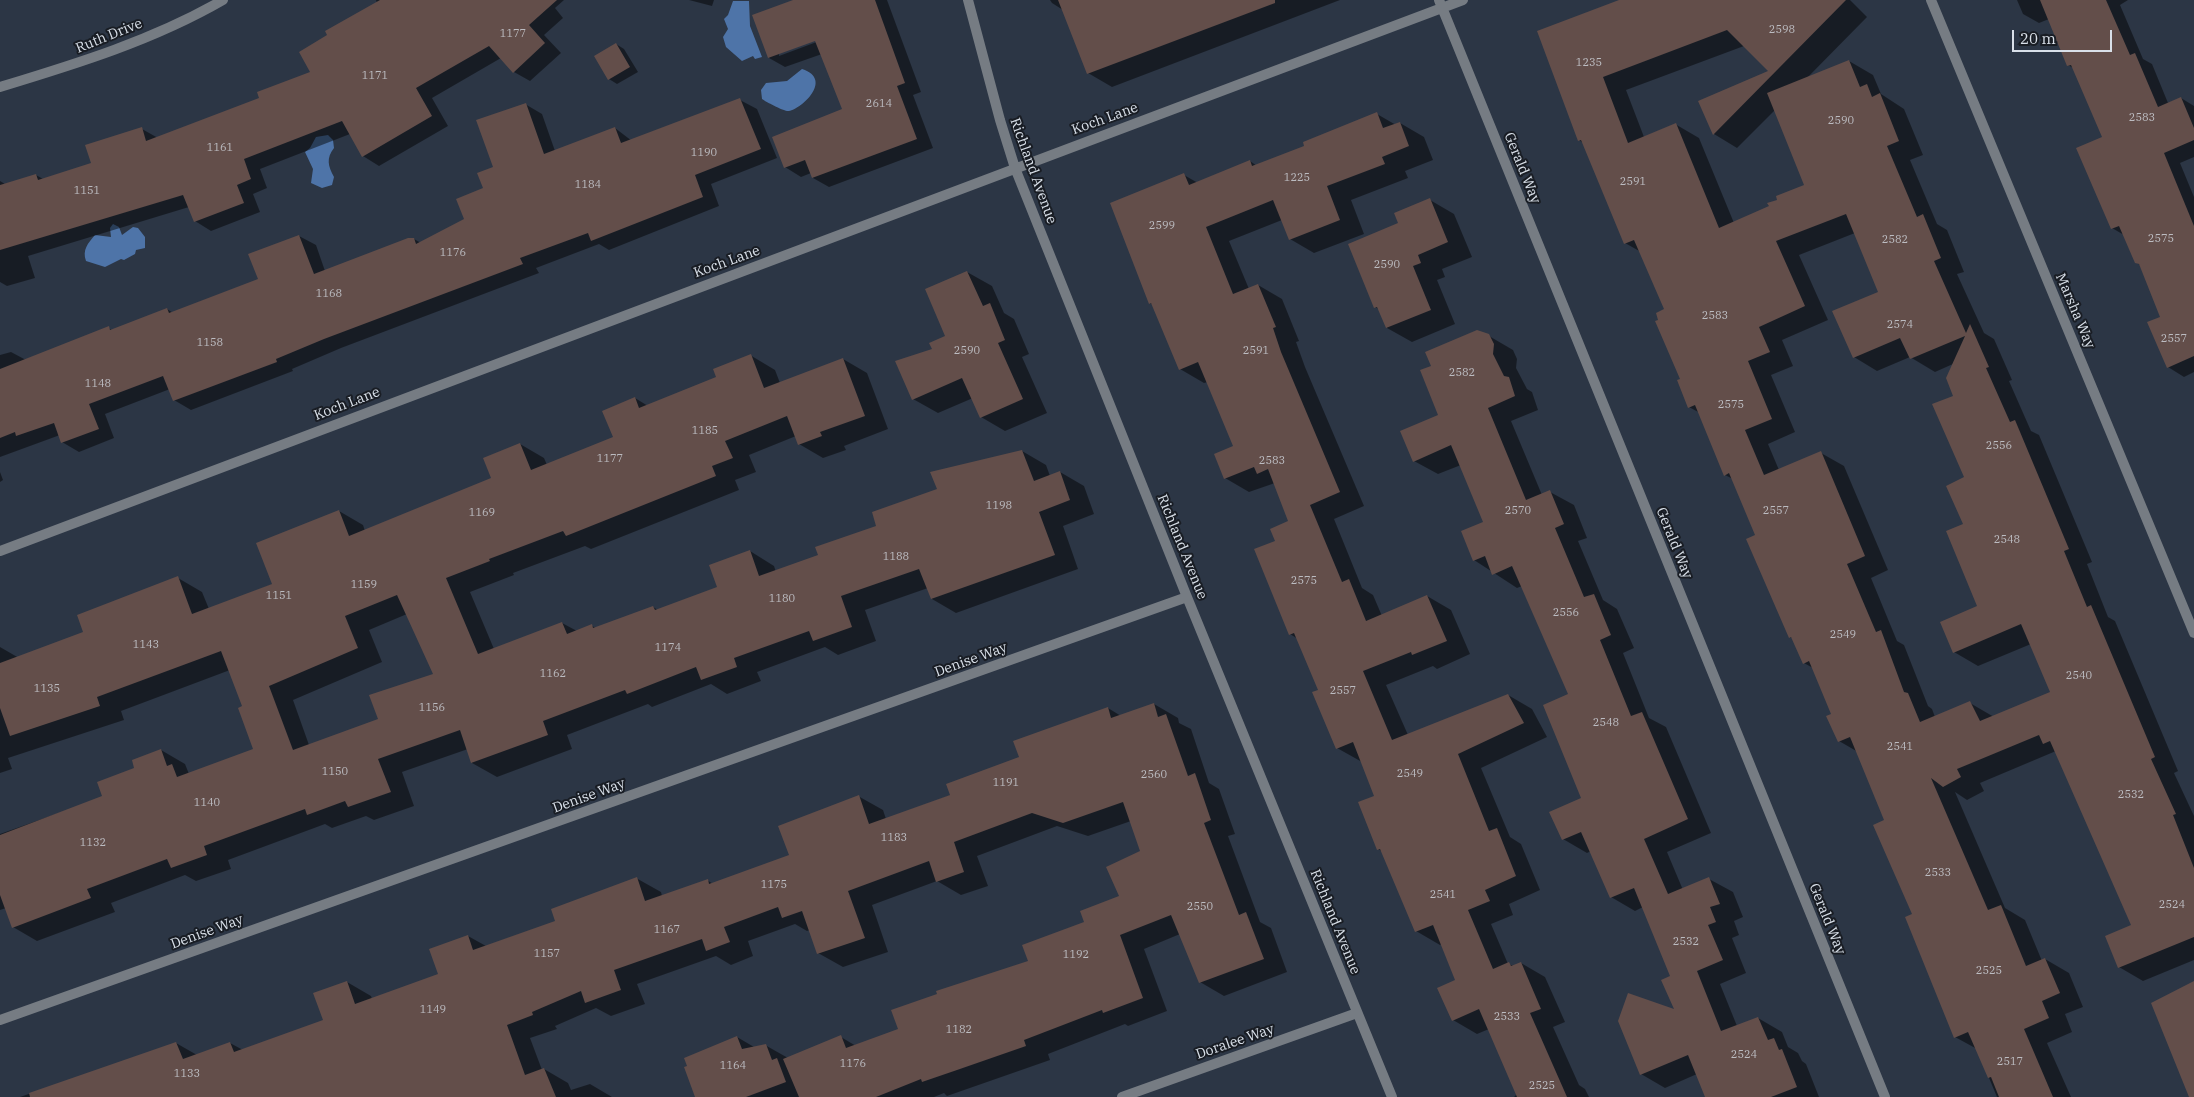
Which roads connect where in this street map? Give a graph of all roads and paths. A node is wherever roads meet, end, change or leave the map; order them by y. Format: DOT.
graph roads {
  1 [pos="223,0"];
  2 [pos="968,0"];
  3 [pos="1463,0"];
  4 [pos="1931,0"];
  5 [pos="1440,4"];
  6 [pos="0,87"];
  7 [pos="1015,168"];
  8 [pos="0,551"];
  9 [pos="1187,597"];
  10 [pos="2194,633"];
  11 [pos="1357,1012"];
  12 [pos="0,1020"];
  13 [pos="1122,1097"];
  14 [pos="1392,1097"];
  15 [pos="1885,1097"];
  1 -- 6 [label="street, Ruth Drive"];
  2 -- 7 [label="street, Richland Avenue"];
  3 -- 5 [label="street, Koch Lane"];
  4 -- 10 [label="street, Marsha Way"];
  5 -- 7 [label="street, Koch Lane"];
  5 -- 15 [label="street, Gerald Way"];
  7 -- 8 [label="street, Koch Lane"];
  7 -- 9 [label="street, Richland Avenue"];
  9 -- 11 [label="street, Richland Avenue"];
  9 -- 12 [label="street, Denise Way"];
  11 -- 13 [label="street, Doralee Way"];
  11 -- 14 [label="street, Richland Avenue"];
}
